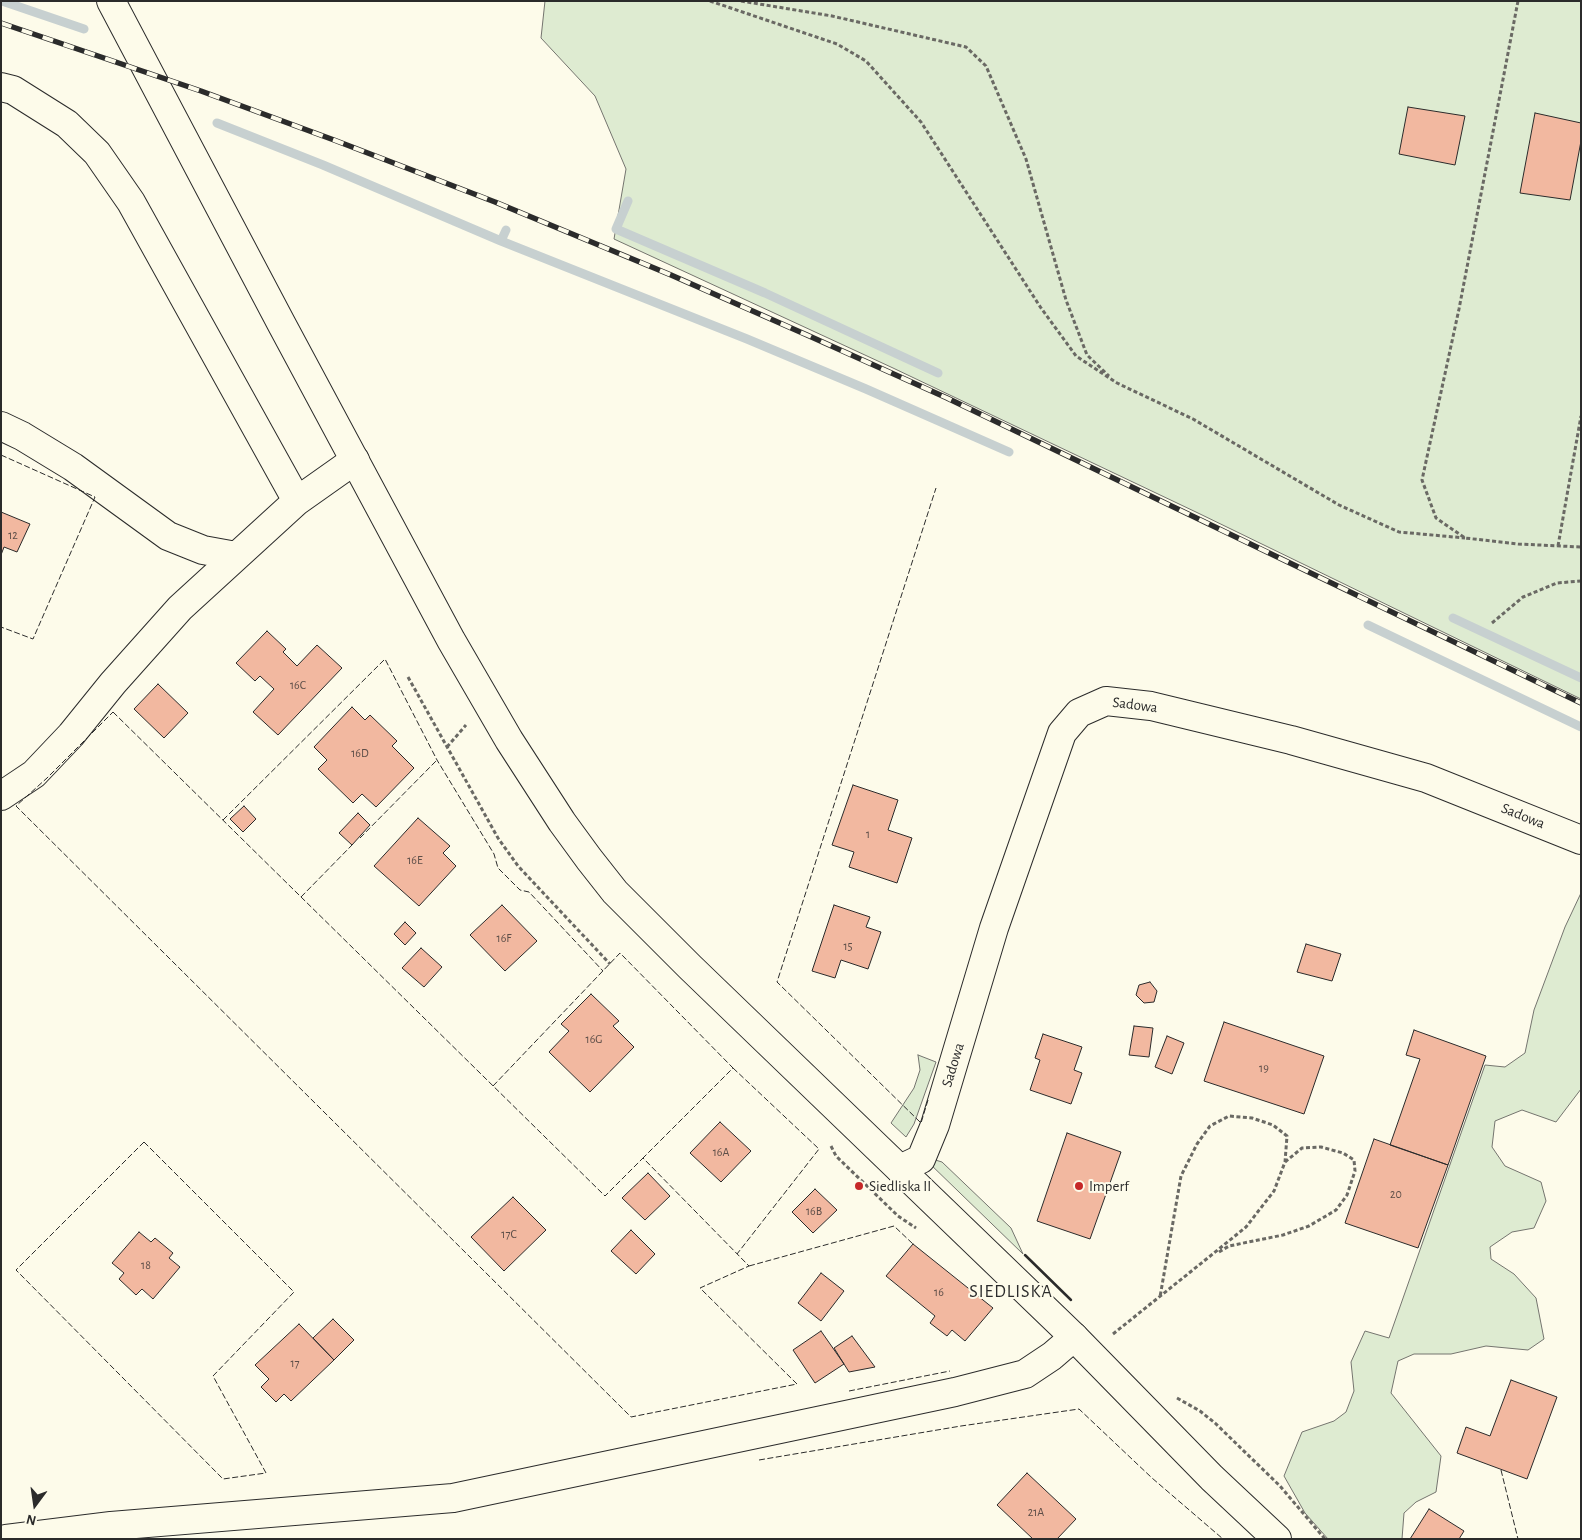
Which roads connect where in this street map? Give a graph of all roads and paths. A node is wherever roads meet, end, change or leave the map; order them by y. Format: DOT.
graph roads {
  1 [pos="111,1"];
  2 [pos="710,1"];
  3 [pos="741,1"];
  4 [pos="1518,1"];
  5 [pos="1,87"];
  6 [pos="1117,383"];
  7 [pos="1581,416"];
  8 [pos="1,426"];
  9 [pos="356,460"];
  10 [pos="297,500"];
  11 [pos="1465,538"];
  12 [pos="1558,546"];
  13 [pos="1581,547"];
  14 [pos="236,556"];
  15 [pos="1581,581"];
  16 [pos="1492,623"];
  17 [pos="408,677"];
  18 [pos="1,796"];
  19 [pos="1581,840"];
  20 [pos="610,964"];
  21 [pos="1285,1162"];
  22 [pos="900,1169"];
  23 [pos="1209,1257"];
  24 [pos="1160,1297"];
  25 [pos="1081,1345"];
  26 [pos="6,1539"];
  27 [pos="1277,1539"];
  1 -- 9 [label="street"];
  2 -- 6 [label="path"];
  3 -- 6 [label="path"];
  4 -- 11 [label="path"];
  5 -- 10 [label="street"];
  6 -- 11 [label="path"];
  7 -- 12 [label="path"];
  8 -- 14 [label="street"];
  9 -- 10 [label="street"];
  9 -- 22 [label="street"];
  10 -- 14 [label="street"];
  11 -- 12 [label="path"];
  12 -- 13 [label="path"];
  14 -- 18 [label="street"];
  15 -- 16 [label="path"];
  17 -- 20 [label="path"];
  19 -- 22 [label="street, Sadowa"];
  21 -- 23 [label="path"];
  21 -- 23 [label="path"];
  21 -- 24 [label="path"];
  22 -- 25 [label="street"];
  23 -- 24 [label="path"];
  24 -- 25 [label="path"];
  25 -- 26 [label="street"];
  25 -- 27 [label="street"];
}
